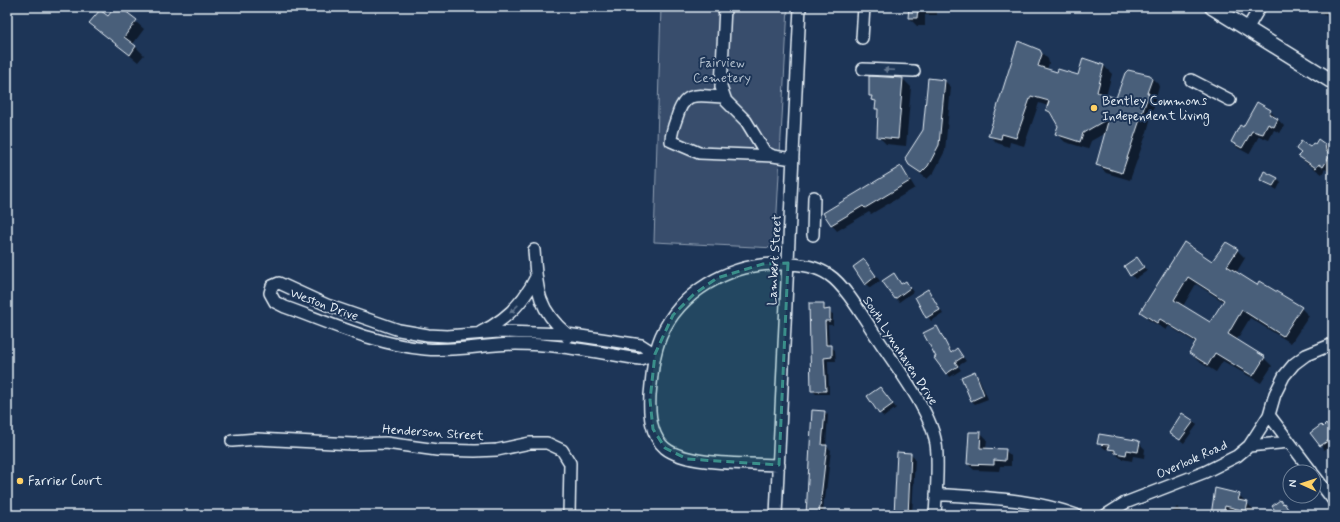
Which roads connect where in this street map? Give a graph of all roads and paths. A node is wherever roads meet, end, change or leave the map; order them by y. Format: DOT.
graph roads {
  1 [pos="724,7"];
  2 [pos="800,7"];
  3 [pos="864,7"];
  4 [pos="1212,7"];
  5 [pos="1260,7"];
  6 [pos="1247,29"];
  7 [pos="862,38"];
  8 [pos="863,69"];
  9 [pos="914,71"];
  10 [pos="1191,80"];
  11 [pos="1333,82"];
  12 [pos="724,97"];
  13 [pos="1230,100"];
  14 [pos="773,156"];
  15 [pos="793,159"];
  16 [pos="814,197"];
  17 [pos="813,235"];
  18 [pos="534,250"];
  19 [pos="788,263"];
  20 [pos="536,277"];
  21 [pos="476,334"];
  22 [pos="567,334"];
  23 [pos="1333,344"];
  24 [pos="566,348"];
  25 [pos="655,354"];
  26 [pos="1269,415"];
  27 [pos="232,441"];
  28 [pos="1289,442"];
  29 [pos="1249,446"];
  30 [pos="1306,464"];
  31 [pos="779,465"];
  32 [pos="1322,486"];
  33 [pos="936,494"];
  34 [pos="1333,500"];
  35 [pos="569,515"];
  36 [pos="776,515"];
  37 [pos="935,515"];
  38 [pos="1076,515"];
  39 [pos="1106,515"];
  1 -- 12 [label="street"];
  2 -- 15 [label="street, Lambert Street"];
  3 -- 7 [label="street"];
  4 -- 6 [label="main road"];
  5 -- 6 [label="street"];
  6 -- 11 [label="main road"];
  9 -- 8 [label="street, one-way"];
  10 -- 13 [label="street"];
  12 -- 14 [label="street"];
  12 -- 14 [label="street"];
  14 -- 15 [label="street"];
  15 -- 19 [label="street, Lambert Street"];
  16 -- 17 [label="street"];
  18 -- 20 [label="street"];
  19 -- 25 [label="street, South Lynnhaven Drive"];
  19 -- 31 [label="street, Lambert Street"];
  19 -- 33 [label="street, South Lynnhaven Drive"];
  20 -- 21 [label="street, one-way"];
  20 -- 22 [label="street"];
  21 -- 22 [label="street, Weston Drive"];
  21 -- 24 [label="street, Weston Drive"];
  22 -- 24 [label="street"];
  22 -- 25 [label="street, Weston Drive"];
  23 -- 26 [label="street, Overlook Road"];
  24 -- 25 [label="street, Weston Drive"];
  25 -- 31 [label="street, South Lynnhaven Drive"];
  26 -- 28 [label="street"];
  26 -- 29 [label="street, Overlook Road"];
  27 -- 35 [label="street, Henderson Street"];
  28 -- 29 [label="street"];
  28 -- 30 [label="street"];
  29 -- 39 [label="street, Overlook Road"];
  31 -- 36 [label="street, Lambert Street"];
  32 -- 34 [label="street"];
  33 -- 37 [label="street, South Lynnhaven Drive"];
  33 -- 38 [label="street"];
}
